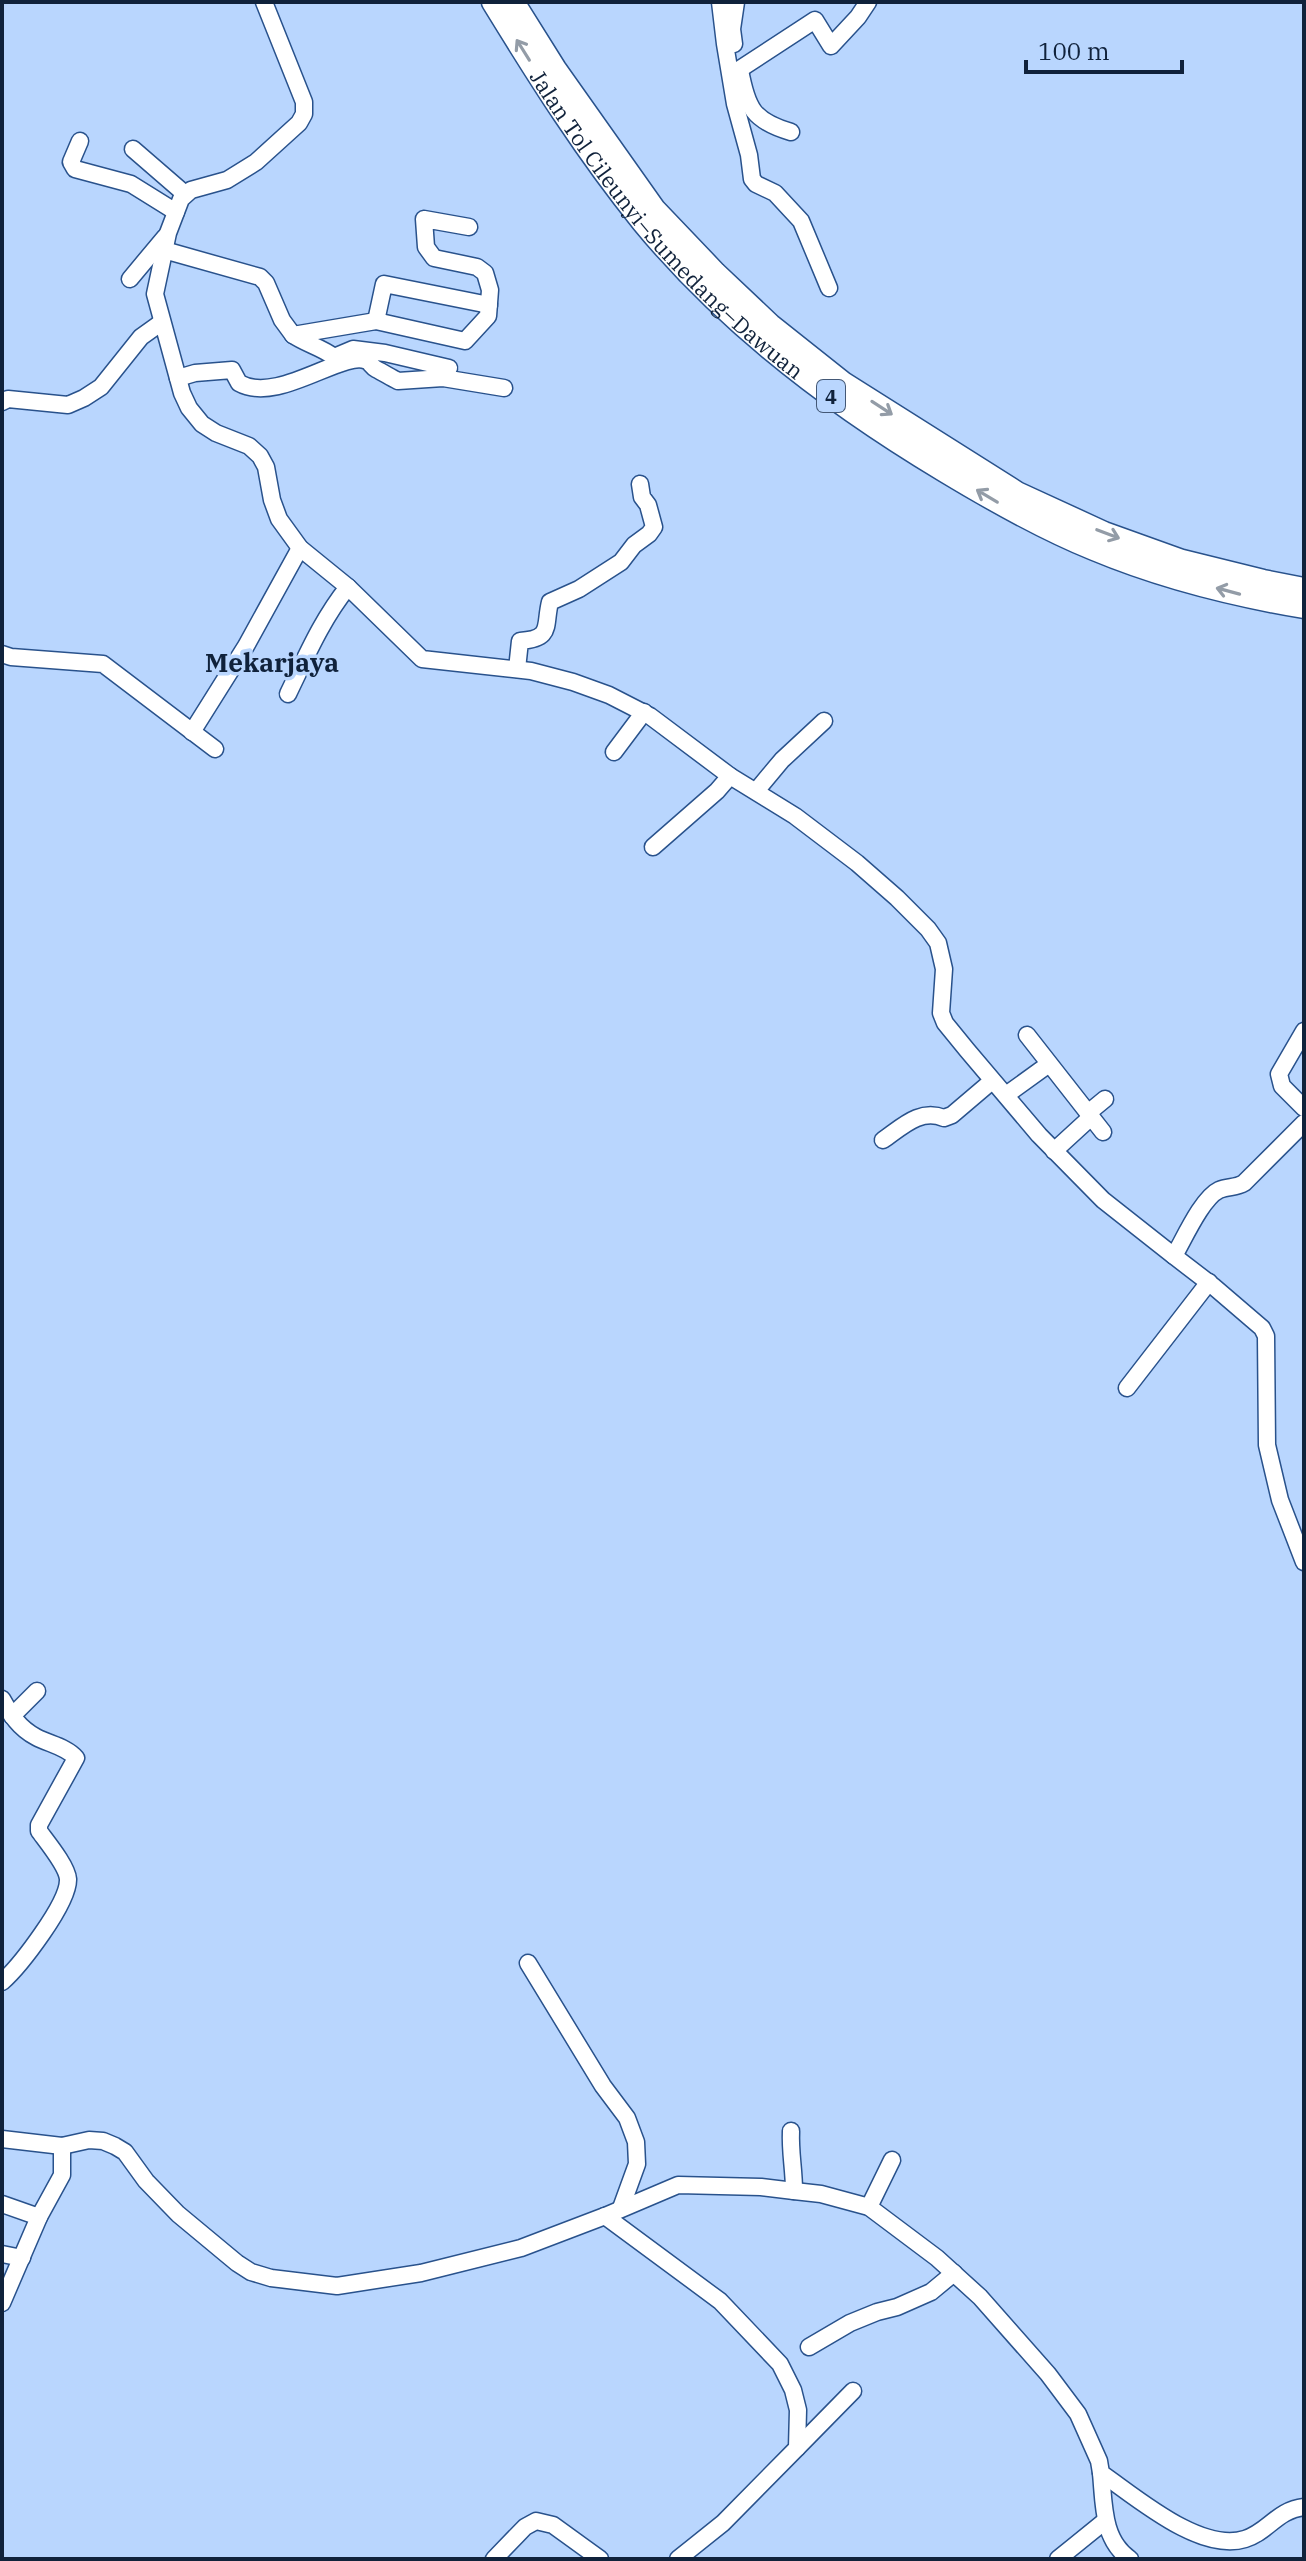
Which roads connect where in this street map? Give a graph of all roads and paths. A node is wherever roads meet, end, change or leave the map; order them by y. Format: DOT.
graph roads {
  1 [pos="264,2"];
  2 [pos="493,2"];
  3 [pos="513,2"];
  4 [pos="720,2"];
  5 [pos="736,2"];
  6 [pos="868,2"];
  7 [pos="740,69"];
  8 [pos="791,132"];
  9 [pos="80,141"];
  10 [pos="133,149"];
  11 [pos="185,194"];
  12 [pos="176,212"];
  13 [pos="469,227"];
  14 [pos="168,233"];
  15 [pos="164,250"];
  16 [pos="130,279"];
  17 [pos="829,288"];
  18 [pos="489,305"];
  19 [pos="376,321"];
  20 [pos="162,322"];
  21 [pos="293,335"];
  22 [pos="449,368"];
  23 [pos="178,378"];
  24 [pos="504,388"];
  25 [pos="4,396"];
  26 [pos="640,484"];
  27 [pos="300,548"];
  28 [pos="348,587"];
  29 [pos="1304,589"];
  30 [pos="1304,607"];
  31 [pos="2,654"];
  32 [pos="517,669"];
  33 [pos="288,694"];
  34 [pos="644,712"];
  35 [pos="824,721"];
  36 [pos="192,732"];
  37 [pos="215,749"];
  38 [pos="614,752"];
  39 [pos="730,776"];
  40 [pos="757,790"];
  41 [pos="653,847"];
  42 [pos="1304,1031"];
  43 [pos="1027,1035"];
  44 [pos="1049,1064"];
  45 [pos="992,1081"];
  46 [pos="1006,1095"];
  47 [pos="1105,1099"];
  48 [pos="1304,1108"];
  49 [pos="1089,1115"];
  50 [pos="1304,1123"];
  51 [pos="1103,1132"];
  52 [pos="883,1140"];
  53 [pos="1054,1151"];
  54 [pos="1174,1256"];
  55 [pos="1209,1282"];
  56 [pos="1127,1388"];
  57 [pos="1304,1562"];
  58 [pos="37,1691"];
  59 [pos="2,1699"];
  60 [pos="12,1716"];
  61 [pos="528,1963"];
  62 [pos="2,1982"];
  63 [pos="791,2131"];
  64 [pos="2,2139"];
  65 [pos="62,2146"];
  66 [pos="892,2160"];
  67 [pos="794,2191"];
  68 [pos="2,2204"];
  69 [pos="869,2207"];
  70 [pos="621,2208"];
  71 [pos="605,2216"];
  72 [pos="39,2217"];
  73 [pos="2,2254"];
  74 [pos="22,2258"];
  75 [pos="954,2273"];
  76 [pos="2,2303"];
  77 [pos="809,2347"];
  78 [pos="853,2391"];
  79 [pos="797,2448"];
  80 [pos="1101,2473"];
  81 [pos="1304,2507"];
  82 [pos="1105,2521"];
  83 [pos="494,2559"];
  84 [pos="600,2559"];
  85 [pos="678,2559"];
  86 [pos="1058,2559"];
  87 [pos="1130,2559"];
  1 -- 11 [label="street"];
  30 -- 2 [label="highway, Jalan Tol Cileunyi–Sumedang–Dawuan / 4, one-way"];
  3 -- 29 [label="highway, Jalan Tol Cileunyi–Sumedang–Dawuan / 4, one-way"];
  4 -- 17 [label="street"];
  5 -- 7 [label="street"];
  6 -- 7 [label="street"];
  7 -- 8 [label="street"];
  9 -- 12 [label="street"];
  10 -- 11 [label="street"];
  11 -- 12 [label="street"];
  12 -- 14 [label="street"];
  13 -- 18 [label="street"];
  14 -- 15 [label="street"];
  14 -- 16 [label="street"];
  15 -- 20 [label="street"];
  15 -- 21 [label="street"];
  18 -- 19 [label="street"];
  18 -- 19 [label="street"];
  19 -- 21 [label="street"];
  20 -- 23 [label="street"];
  20 -- 25 [label="street"];
  21 -- 22 [label="street"];
  23 -- 24 [label="street"];
  23 -- 27 [label="street"];
  26 -- 32 [label="street"];
  27 -- 28 [label="street"];
  27 -- 36 [label="street"];
  28 -- 32 [label="street"];
  28 -- 33 [label="street"];
  31 -- 36 [label="street"];
  32 -- 34 [label="street"];
  34 -- 38 [label="street"];
  34 -- 39 [label="street"];
  35 -- 40 [label="street"];
  36 -- 37 [label="street"];
  39 -- 40 [label="street"];
  39 -- 41 [label="street"];
  40 -- 45 [label="street"];
  42 -- 48 [label="street"];
  43 -- 44 [label="street"];
  44 -- 46 [label="street"];
  44 -- 49 [label="street"];
  45 -- 46 [label="street"];
  45 -- 52 [label="street"];
  46 -- 53 [label="street"];
  47 -- 49 [label="street"];
  49 -- 51 [label="street"];
  49 -- 53 [label="street"];
  50 -- 54 [label="street"];
  53 -- 54 [label="street"];
  54 -- 55 [label="street"];
  55 -- 56 [label="street"];
  55 -- 57 [label="street"];
  58 -- 60 [label="street"];
  59 -- 60 [label="street"];
  60 -- 62 [label="street"];
  61 -- 70 [label="street"];
  63 -- 67 [label="street"];
  64 -- 65 [label="street"];
  65 -- 71 [label="street"];
  65 -- 72 [label="street"];
  66 -- 69 [label="street"];
  67 -- 69 [label="street"];
  67 -- 70 [label="street"];
  68 -- 72 [label="street"];
  69 -- 75 [label="street"];
  70 -- 71 [label="street"];
  71 -- 79 [label="street"];
  72 -- 74 [label="street"];
  73 -- 74 [label="street"];
  74 -- 76 [label="street"];
  75 -- 77 [label="street"];
  75 -- 80 [label="street"];
  78 -- 79 [label="street"];
  79 -- 85 [label="street"];
  80 -- 81 [label="street"];
  80 -- 82 [label="street"];
  82 -- 86 [label="street"];
  82 -- 87 [label="street"];
  83 -- 84 [label="street"];
}
